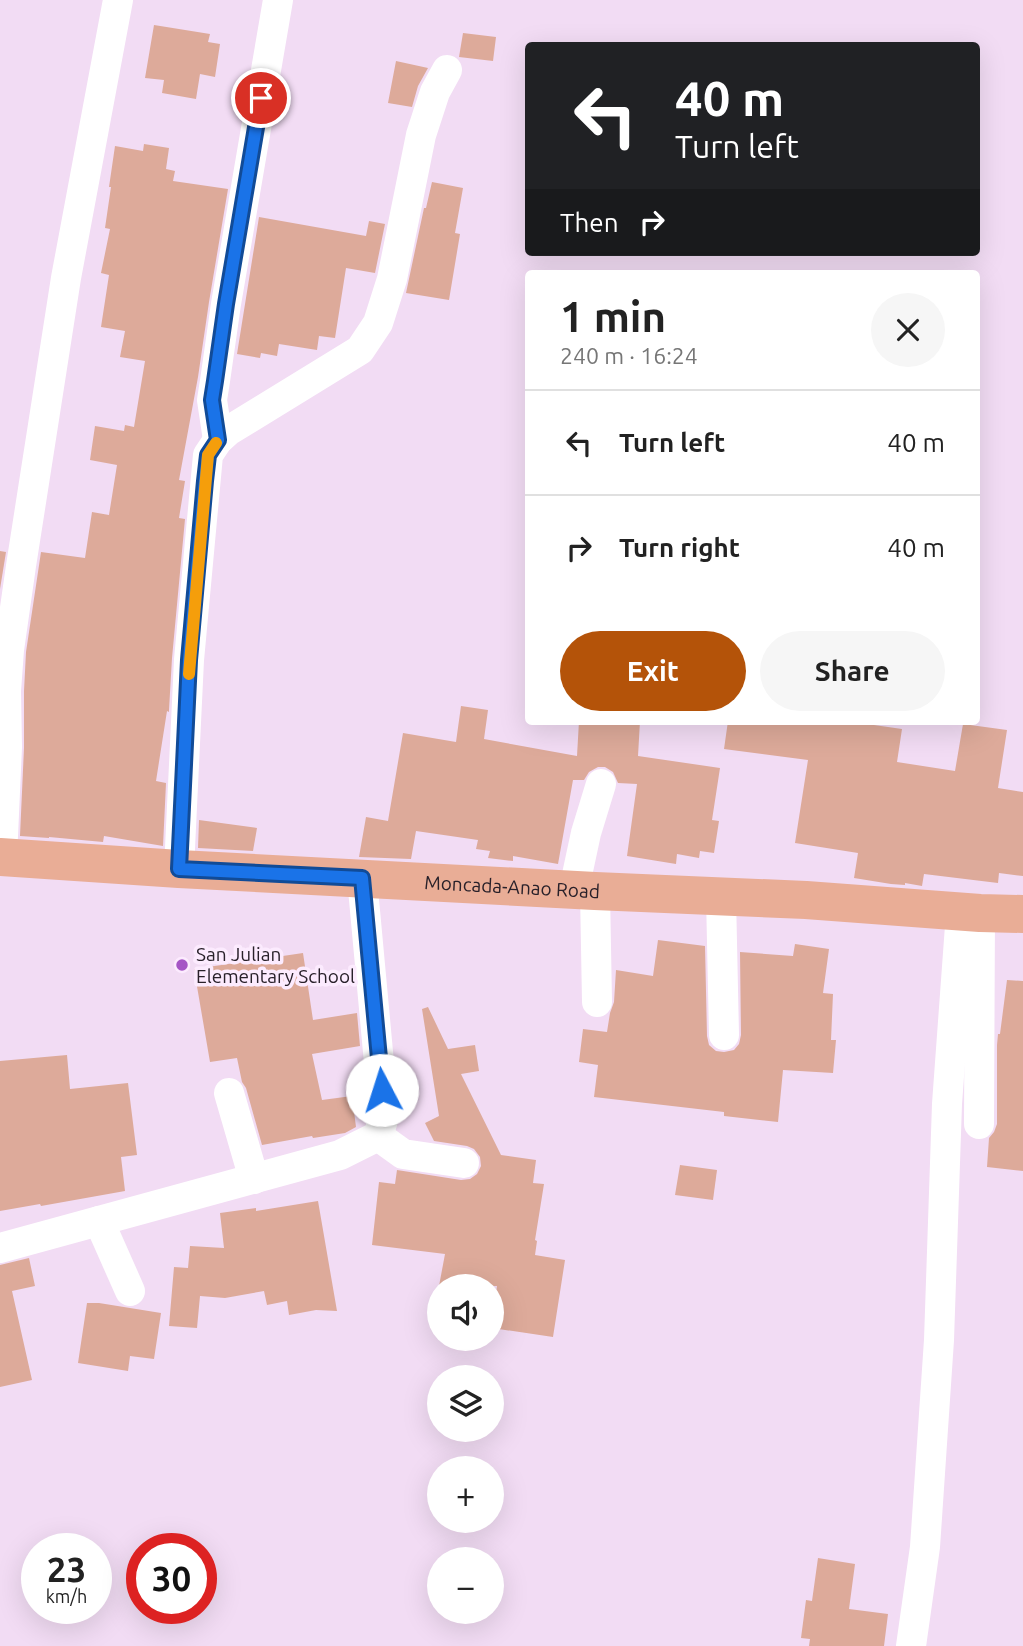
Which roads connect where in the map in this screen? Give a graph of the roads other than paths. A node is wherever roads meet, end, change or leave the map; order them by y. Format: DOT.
graph roads {
  1 [pos="118,0"];
  2 [pos="278,0"];
  3 [pos="447,70"];
  4 [pos="218,440"];
  5 [pos="601,784"];
  6 [pos="1,857"];
  7 [pos="179,869"];
  8 [pos="362,878"];
  9 [pos="584,890"];
  10 [pos="721,896"];
  11 [pos="970,912"];
  12 [pos="1023,914"];
  13 [pos="597,1002"];
  14 [pos="724,1035"];
  15 [pos="229,1093"];
  16 [pos="979,1124"];
  17 [pos="378,1136"];
  18 [pos="464,1163"];
  19 [pos="254,1179"];
  20 [pos="99,1221"];
  21 [pos="0,1248"];
  22 [pos="130,1291"];
  23 [pos="911,1646"];
  1 -- 6 [label="street"];
  2 -- 4 [label="street"];
  3 -- 4 [label="street"];
  4 -- 7 [label="street"];
  5 -- 9 [label="street"];
  6 -- 7 [label="main road, Moncada-Anao Road"];
  7 -- 8 [label="main road, Moncada-Anao Road"];
  8 -- 9 [label="main road, Moncada-Anao Road"];
  8 -- 17 [label="street"];
  9 -- 10 [label="main road, Moncada-Anao Road"];
  9 -- 13 [label="street"];
  10 -- 11 [label="main road, Moncada-Anao Road"];
  10 -- 14 [label="street"];
  11 -- 12 [label="main road, Moncada-Anao Road"];
  11 -- 16 [label="street"];
  11 -- 23 [label="street"];
  15 -- 19 [label="street"];
  17 -- 18 [label="street"];
  17 -- 19 [label="street"];
  19 -- 20 [label="street"];
  20 -- 21 [label="street"];
  20 -- 22 [label="street"];
}
